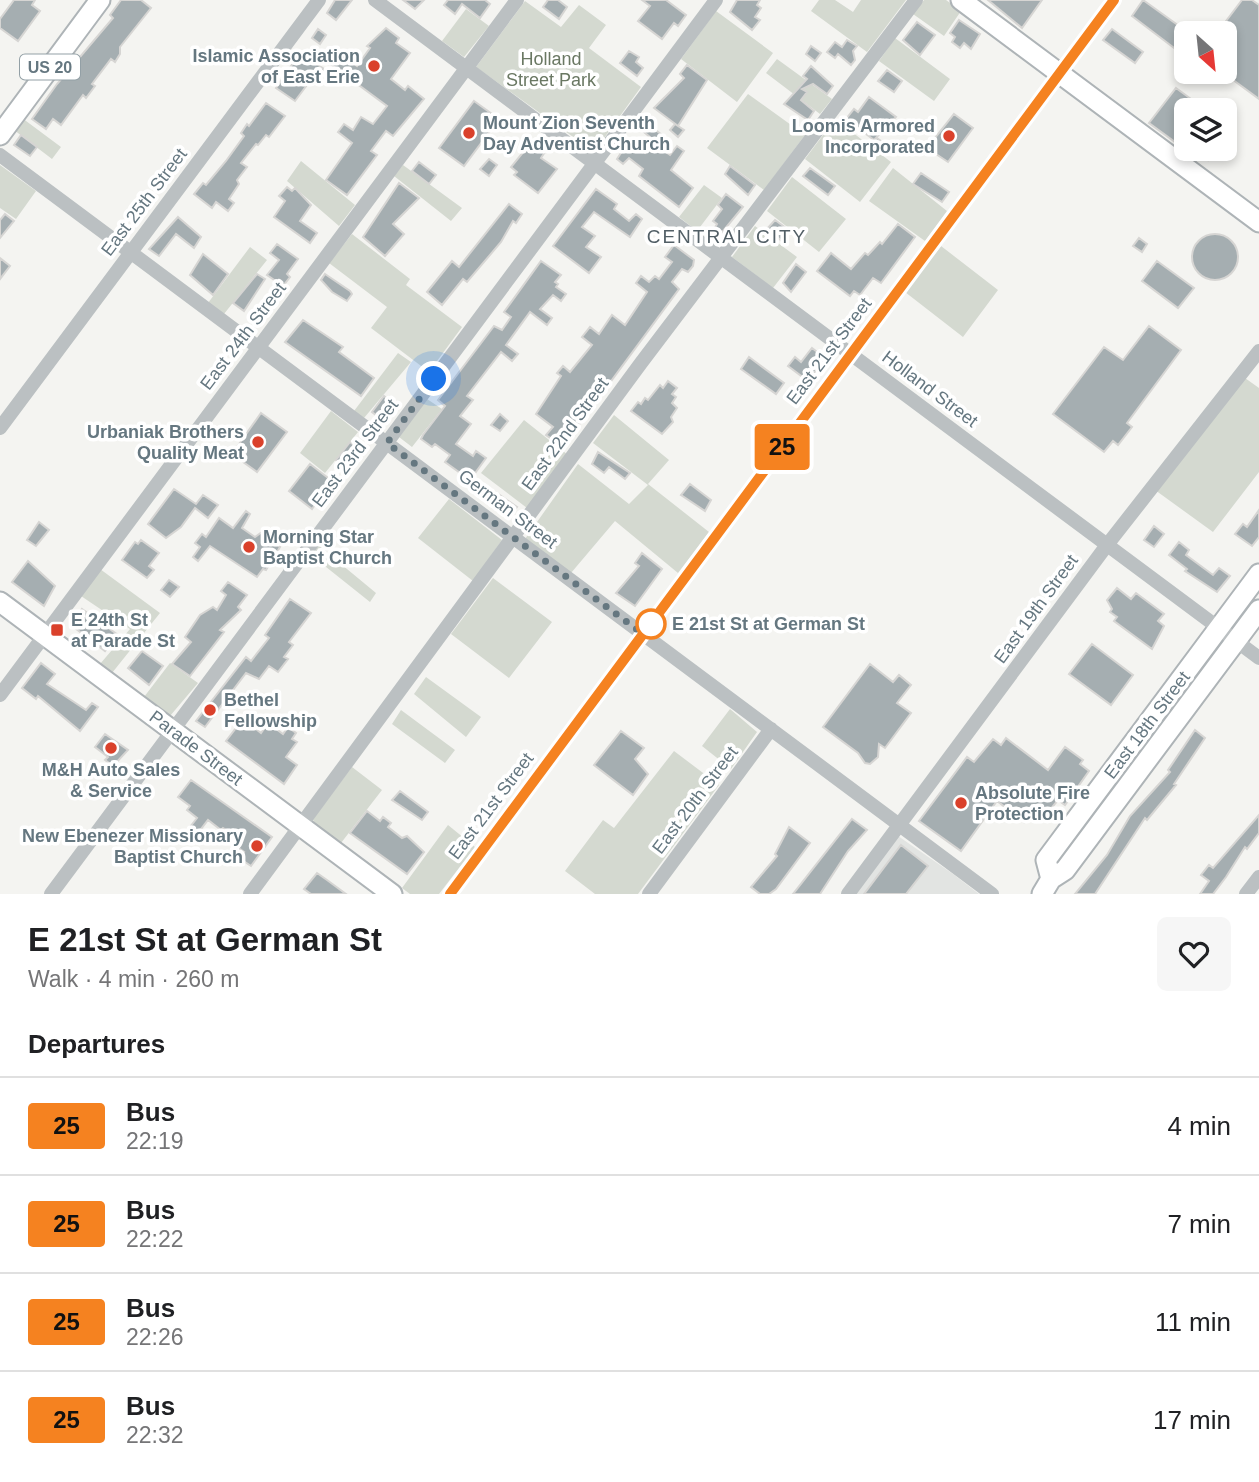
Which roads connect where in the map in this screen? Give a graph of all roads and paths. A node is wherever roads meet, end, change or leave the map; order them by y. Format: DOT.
graph roads {
  1 [pos="100,0"];
  2 [pos="318,0"];
  3 [pos="375,0"];
  4 [pos="517,0"];
  5 [pos="716,0"];
  6 [pos="916,0"];
  7 [pos="961,0"];
  8 [pos="1114,0"];
  9 [pos="466,68"];
  10 [pos="1060,73"];
  11 [pos="0,135"];
  12 [pos="0,155"];
  13 [pos="595,163"];
  14 [pos="1259,222"];
  15 [pos="131,252"];
  16 [pos="721,257"];
  17 [pos="258,347"];
  18 [pos="1259,351"];
  19 [pos="851,354"];
  20 [pos="0,428"];
  21 [pos="387,443"];
  22 [pos="513,537"];
  23 [pos="1107,545"];
  24 [pos="1259,574"];
  25 [pos="0,602"];
  26 [pos="1259,610"];
  27 [pos="1219,628"];
  28 [pos="643,634"];
  29 [pos="45,635"];
  30 [pos="1236,641"];
  31 [pos="1259,658"];
  32 [pos="0,695"];
  33 [pos="771,729"];
  34 [pos="173,730"];
  35 [pos="900,825"];
  36 [pos="301,826"];
  37 [pos="1259,877"];
  38 [pos="1047,886"];
  39 [pos="51,894"];
  40 [pos="250,894"];
  41 [pos="392,894"];
  42 [pos="450,894"];
  43 [pos="649,894"];
  44 [pos="848,894"];
  45 [pos="992,894"];
  46 [pos="1246,894"];
  1 -- 11 [label="main road, US 20"];
  2 -- 15 [label="street, East 25th Street"];
  3 -- 9 [label="street, Holland Street"];
  4 -- 9 [label="street, East 24th Street"];
  5 -- 13 [label="street, East 23rd Street"];
  6 -- 16 [label="street, East 22nd Street"];
  7 -- 10 [label="main road"];
  8 -- 10 [label="street, East 21st Street"];
  9 -- 13 [label="street, Holland Street"];
  9 -- 17 [label="street, East 24th Street"];
  10 -- 14 [label="main road"];
  10 -- 19 [label="street, East 21st Street"];
  12 -- 15 [label="street, German Street"];
  13 -- 16 [label="street, Holland Street"];
  13 -- 21 [label="street, East 23rd Street"];
  15 -- 17 [label="street, German Street"];
  15 -- 20 [label="street, East 25th Street"];
  16 -- 19 [label="street, Holland Street"];
  16 -- 22 [label="street, East 22nd Street"];
  17 -- 21 [label="street, German Street"];
  17 -- 29 [label="street, East 24th Street"];
  18 -- 23 [label="street, East 19th Street"];
  19 -- 23 [label="street, Holland Street"];
  19 -- 28 [label="street, East 21st Street"];
  21 -- 22 [label="street, German Street"];
  21 -- 34 [label="street, East 23rd Street"];
  22 -- 28 [label="street, German Street"];
  22 -- 36 [label="street, East 22nd Street"];
  23 -- 27 [label="street, Holland Street"];
  23 -- 35 [label="street, East 19th Street"];
  24 -- 27 [label="main road, East 18th Street"];
  25 -- 29 [label="main road, Parade Street"];
  26 -- 30 [label="main road, East 18th Street"];
  27 -- 30 [label="street, Holland Street"];
  27 -- 38 [label="main road, East 18th Street"];
  28 -- 33 [label="street, German Street"];
  28 -- 42 [label="street, East 21st Street"];
  29 -- 32 [label="street, East 24th Street"];
  29 -- 34 [label="main road, Parade Street"];
  30 -- 31 [label="street, Holland Street"];
  30 -- 38 [label="main road, East 18th Street"];
  33 -- 35 [label="street, German Street"];
  33 -- 43 [label="street, East 20th Street"];
  34 -- 36 [label="main road, Parade Street"];
  34 -- 39 [label="street, East 23rd Street"];
  35 -- 44 [label="street, East 19th Street"];
  35 -- 45 [label="street, German Street"];
  36 -- 40 [label="street, East 22nd Street"];
  36 -- 41 [label="main road, Parade Street"];
  37 -- 46 [label="street"];
}
